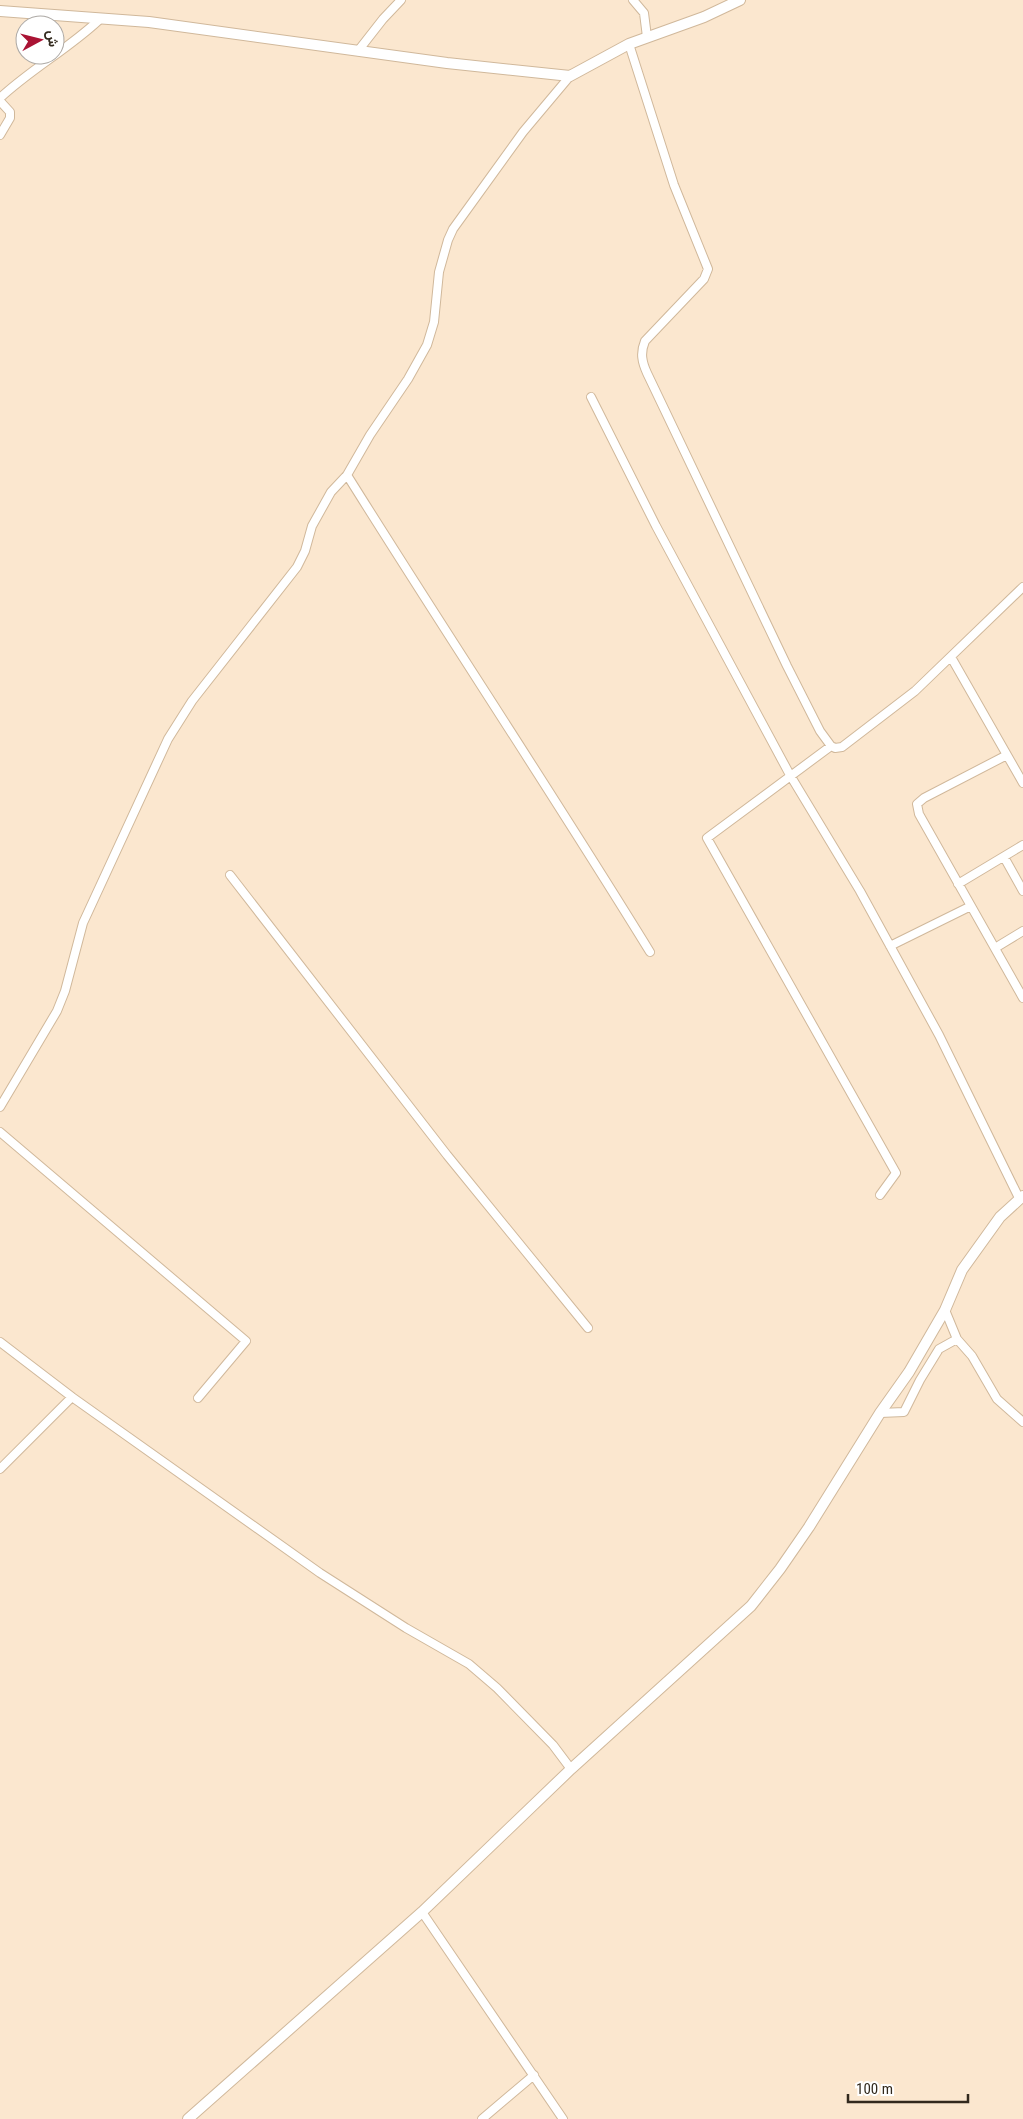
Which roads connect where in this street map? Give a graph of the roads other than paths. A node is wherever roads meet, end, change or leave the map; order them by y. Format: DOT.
graph roads {
  1 [pos="402,0"];
  2 [pos="633,0"];
  3 [pos="740,0"];
  4 [pos="0,11"];
  5 [pos="100,20"];
  6 [pos="647,37"];
  7 [pos="629,44"];
  8 [pos="358,51"];
  9 [pos="570,76"];
  10 [pos="0,99"];
  11 [pos="0,136"];
  12 [pos="591,397"];
  13 [pos="347,475"];
  14 [pos="1022,591"];
  15 [pos="951,657"];
  16 [pos="831,746"];
  17 [pos="1007,755"];
  18 [pos="790,775"];
  19 [pos="1023,784"];
  20 [pos="1023,845"];
  21 [pos="1004,857"];
  22 [pos="230,875"];
  23 [pos="958,884"];
  24 [pos="1023,891"];
  25 [pos="971,906"];
  26 [pos="1023,931"];
  27 [pos="890,946"];
  28 [pos="995,948"];
  29 [pos="650,952"];
  30 [pos="1023,998"];
  31 [pos="0,1107"];
  32 [pos="0,1132"];
  33 [pos="880,1195"];
  34 [pos="1021,1197"];
  35 [pos="945,1310"];
  36 [pos="588,1328"];
  37 [pos="957,1339"];
  38 [pos="0,1342"];
  39 [pos="72,1397"];
  40 [pos="198,1398"];
  41 [pos="880,1413"];
  42 [pos="1023,1422"];
  43 [pos="0,1469"];
  44 [pos="571,1769"];
  45 [pos="422,1912"];
  46 [pos="534,2075"];
  47 [pos="188,2119"];
  48 [pos="482,2119"];
  49 [pos="562,2119"];
  1 -- 8 [label="street"];
  2 -- 6 [label="street"];
  3 -- 6 [label="street"];
  4 -- 5 [label="street"];
  5 -- 8 [label="street"];
  5 -- 10 [label="street"];
  6 -- 7 [label="street"];
  7 -- 9 [label="street"];
  7 -- 16 [label="street"];
  8 -- 9 [label="street"];
  9 -- 13 [label="street"];
  10 -- 11 [label="street"];
  12 -- 18 [label="street"];
  13 -- 29 [label="street"];
  13 -- 31 [label="street"];
  14 -- 15 [label="street"];
  15 -- 16 [label="street"];
  15 -- 17 [label="street"];
  16 -- 18 [label="street"];
  17 -- 19 [label="street"];
  17 -- 23 [label="street"];
  18 -- 27 [label="street"];
  18 -- 33 [label="street"];
  20 -- 21 [label="street"];
  21 -- 23 [label="street"];
  21 -- 24 [label="street"];
  22 -- 36 [label="street"];
  23 -- 25 [label="street"];
  25 -- 27 [label="street"];
  25 -- 28 [label="street"];
  26 -- 28 [label="street"];
  27 -- 34 [label="street"];
  28 -- 30 [label="street"];
  32 -- 40 [label="street"];
  34 -- 35 [label="street"];
  35 -- 37 [label="street"];
  35 -- 41 [label="street"];
  37 -- 41 [label="street"];
  37 -- 42 [label="street"];
  38 -- 39 [label="street"];
  39 -- 43 [label="street"];
  39 -- 44 [label="street"];
  41 -- 44 [label="street"];
  44 -- 45 [label="street"];
  45 -- 46 [label="street"];
  45 -- 47 [label="street"];
  46 -- 48 [label="street"];
  46 -- 49 [label="street"];
}
